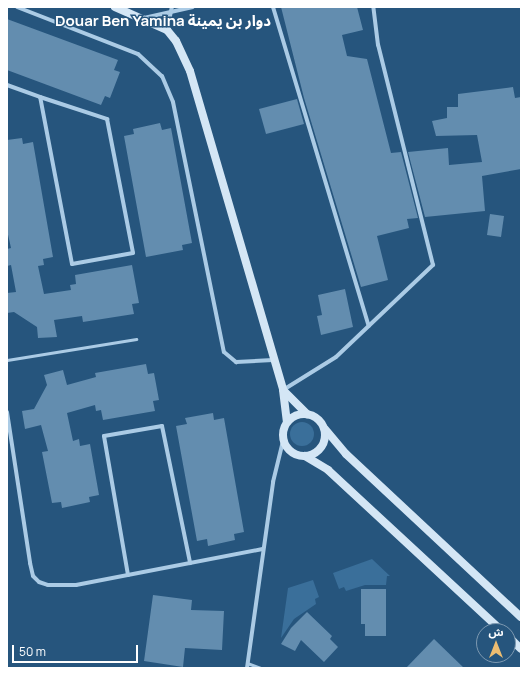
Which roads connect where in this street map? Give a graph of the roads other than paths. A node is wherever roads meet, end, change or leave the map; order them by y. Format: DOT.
graph roads {
  1 [pos="17,7"];
  2 [pos="115,7"];
  3 [pos="193,7"];
  4 [pos="273,7"];
  5 [pos="373,7"];
  6 [pos="173,9"];
  7 [pos="144,18"];
  8 [pos="167,30"];
  9 [pos="7,85"];
  10 [pos="40,97"];
  11 [pos="369,326"];
  12 [pos="136,339"];
  13 [pos="7,360"];
  14 [pos="273,360"];
  15 [pos="283,390"];
  16 [pos="7,412"];
  17 [pos="306,414"];
  18 [pos="287,422"];
  19 [pos="325,429"];
  20 [pos="283,441"];
  21 [pos="305,456"];
  22 [pos="263,549"];
  23 [pos="190,563"];
  24 [pos="128,575"];
  25 [pos="521,617"];
  26 [pos="493,623"];
  27 [pos="247,666"];
  28 [pos="261,668"];
  1 -- 14 [label="street"];
  2 -- 7 [label="main road"];
  3 -- 6 [label="street"];
  4 -- 11 [label="street"];
  5 -- 11 [label="street"];
  6 -- 7 [label="street"];
  6 -- 8 [label="street"];
  7 -- 8 [label="main road"];
  8 -- 14 [label="main road"];
  9 -- 10 [label="street"];
  10 -- 10 [label="street"];
  11 -- 15 [label="street"];
  12 -- 13 [label="lane"];
  14 -- 15 [label="main road"];
  15 -- 17 [label="main road"];
  15 -- 18 [label="main road"];
  16 -- 24 [label="street"];
  17 -- 18 [label="main road"];
  17 -- 19 [label="main road"];
  18 -- 20 [label="main road"];
  19 -- 21 [label="main road"];
  19 -- 25 [label="main road"];
  20 -- 21 [label="main road"];
  20 -- 22 [label="street"];
  21 -- 26 [label="main road"];
  22 -- 23 [label="street"];
  22 -- 27 [label="street"];
  23 -- 24 [label="street"];
  23 -- 24 [label="street"];
  27 -- 28 [label="lane"];
}
